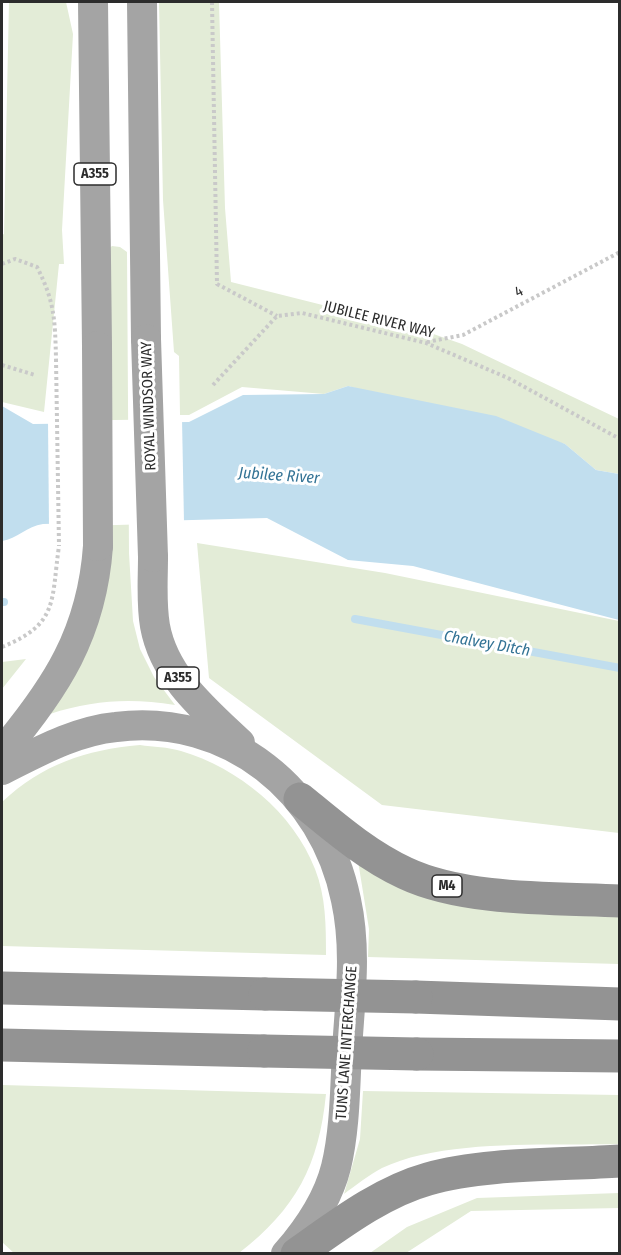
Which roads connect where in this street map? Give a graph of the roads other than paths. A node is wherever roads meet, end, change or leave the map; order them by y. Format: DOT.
graph roads {
  1 [pos="93,2"];
  2 [pos="142,2"];
  3 [pos="2,752"];
  4 [pos="266,768"];
  5 [pos="2,770"];
  6 [pos="300,799"];
  7 [pos="620,901"];
  8 [pos="2,988"];
  9 [pos="620,1004"];
  10 [pos="2,1045"];
  11 [pos="620,1056"];
  12 [pos="620,1161"];
  13 [pos="286,1254"];
  14 [pos="297,1254"];
  1 -- 3 [label="main road, A355, bridge"];
  2 -- 4 [label="main road, ROYAL WINDSOR WAY / A355, bridge"];
  4 -- 5 [label="main road, TUNS LANE INTERCHANGE"];
  4 -- 6 [label="main road, TUNS LANE INTERCHANGE"];
  6 -- 7 [label="highway, M4"];
  6 -- 13 [label="main road, TUNS LANE INTERCHANGE"];
  8 -- 9 [label="highway, bridge"];
  10 -- 11 [label="highway, bridge"];
  12 -- 14 [label="highway"];
}
